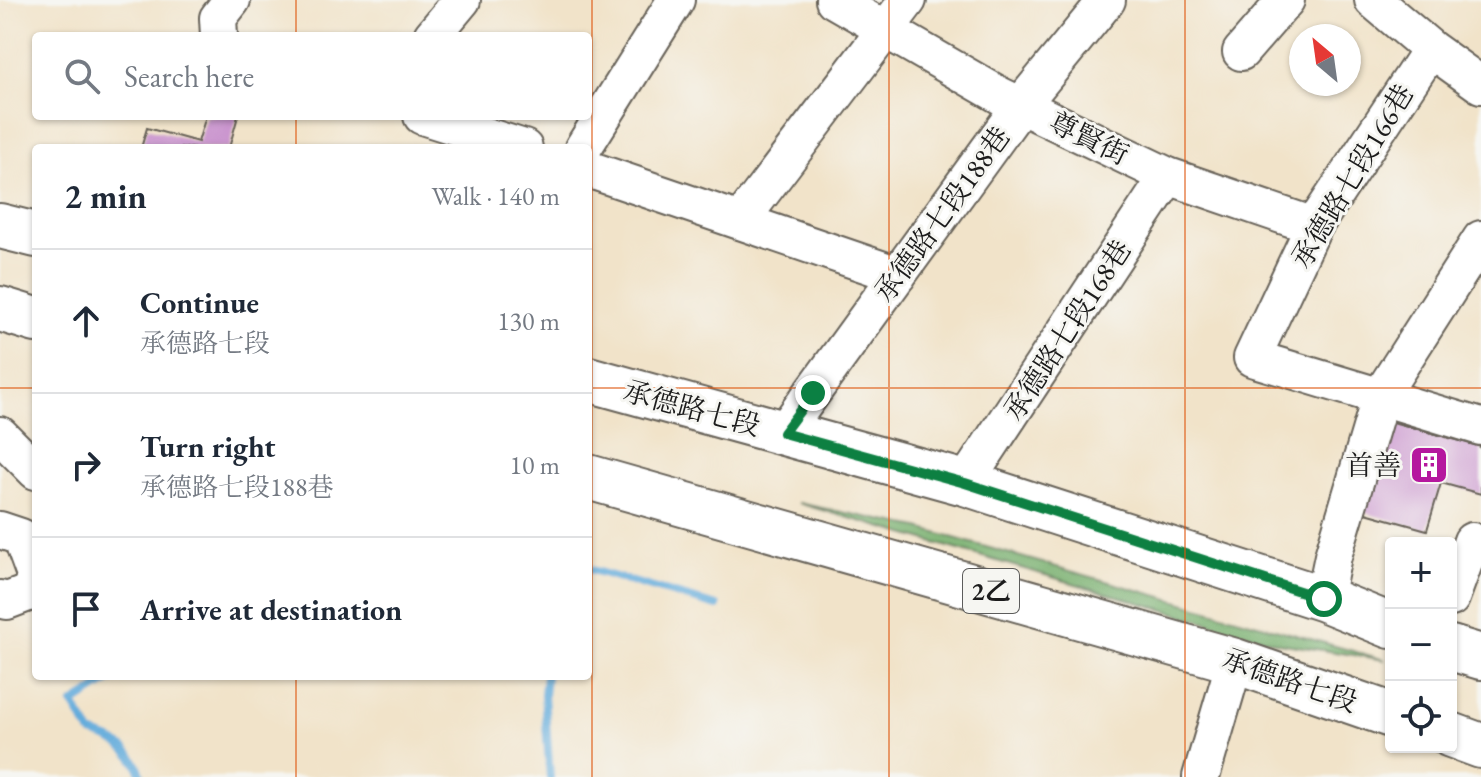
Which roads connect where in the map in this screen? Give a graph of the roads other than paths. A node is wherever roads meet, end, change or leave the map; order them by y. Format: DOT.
graph roads {
  1 [pos="232,0"];
  2 [pos="462,0"];
  3 [pos="676,0"];
  4 [pos="834,0"];
  5 [pos="908,0"];
  6 [pos="1107,0"];
  7 [pos="1286,0"];
  8 [pos="1373,0"];
  9 [pos="886,29"];
  10 [pos="219,32"];
  11 [pos="435,32"];
  12 [pos="1431,49"];
  13 [pos="1241,52"];
  14 [pos="1481,84"];
  15 [pos="1021,105"];
  16 [pos="435,120"];
  17 [pos="511,144"];
  18 [pos="586,144"];
  19 [pos="592,170"];
  20 [pos="1168,176"];
  21 [pos="740,221"];
  22 [pos="0,226"];
  23 [pos="1314,226"];
  24 [pos="32,234"];
  25 [pos="1481,239"];
  26 [pos="898,275"];
  27 [pos="0,309"];
  28 [pos="32,319"];
  29 [pos="592,380"];
  30 [pos="1381,395"];
  31 [pos="1481,427"];
  32 [pos="783,433"];
  33 [pos="0,435"];
  34 [pos="32,467"];
  35 [pos="592,478"];
  36 [pos="965,483"];
  37 [pos="19,531"];
  38 [pos="1472,541"];
  39 [pos="32,567"];
  40 [pos="1457,582"];
  41 [pos="32,586"];
  42 [pos="0,599"];
  43 [pos="1324,599"];
  44 [pos="1385,624"];
  45 [pos="1457,650"];
  46 [pos="1481,657"];
  47 [pos="1235,661"];
  48 [pos="1385,713"];
  49 [pos="1457,737"];
  50 [pos="1481,746"];
  51 [pos="1201,777"];
  1 -- 10 [label="street"];
  2 -- 11 [label="street"];
  3 -- 18 [label="street"];
  4 -- 9 [label="street, 尊賢街"];
  5 -- 9 [label="street"];
  6 -- 15 [label="street, 承德路七段188巷"];
  7 -- 13 [label="street"];
  8 -- 12 [label="street"];
  9 -- 15 [label="street, 尊賢街"];
  9 -- 21 [label="street"];
  12 -- 14 [label="street"];
  12 -- 23 [label="street, 承德路七段166巷"];
  15 -- 20 [label="street, 尊賢街"];
  15 -- 26 [label="street, 承德路七段188巷"];
  16 -- 17 [label="street"];
  19 -- 21 [label="street"];
  20 -- 23 [label="street, 尊賢街"];
  20 -- 36 [label="street, 承德路七段168巷"];
  21 -- 26 [label="street"];
  22 -- 24 [label="main road"];
  23 -- 30 [label="street, 承德路七段166巷"];
  25 -- 30 [label="street"];
  26 -- 32 [label="street, 承德路七段188巷"];
  27 -- 28 [label="main road"];
  29 -- 32 [label="main road, 承德路七段"];
  30 -- 31 [label="street"];
  30 -- 43 [label="street"];
  32 -- 36 [label="main road, 承德路七段"];
  33 -- 34 [label="street"];
  35 -- 47 [label="main road, 承德路七段 / 2乙"];
  36 -- 43 [label="main road, 承德路七段"];
  37 -- 39 [label="street"];
  38 -- 40 [label="street"];
  41 -- 42 [label="street"];
  43 -- 44 [label="main road, 承德路七段"];
  45 -- 46 [label="main road"];
  47 -- 48 [label="main road, 承德路七段 / 2乙"];
  47 -- 51 [label="street"];
  49 -- 50 [label="main road"];
}
